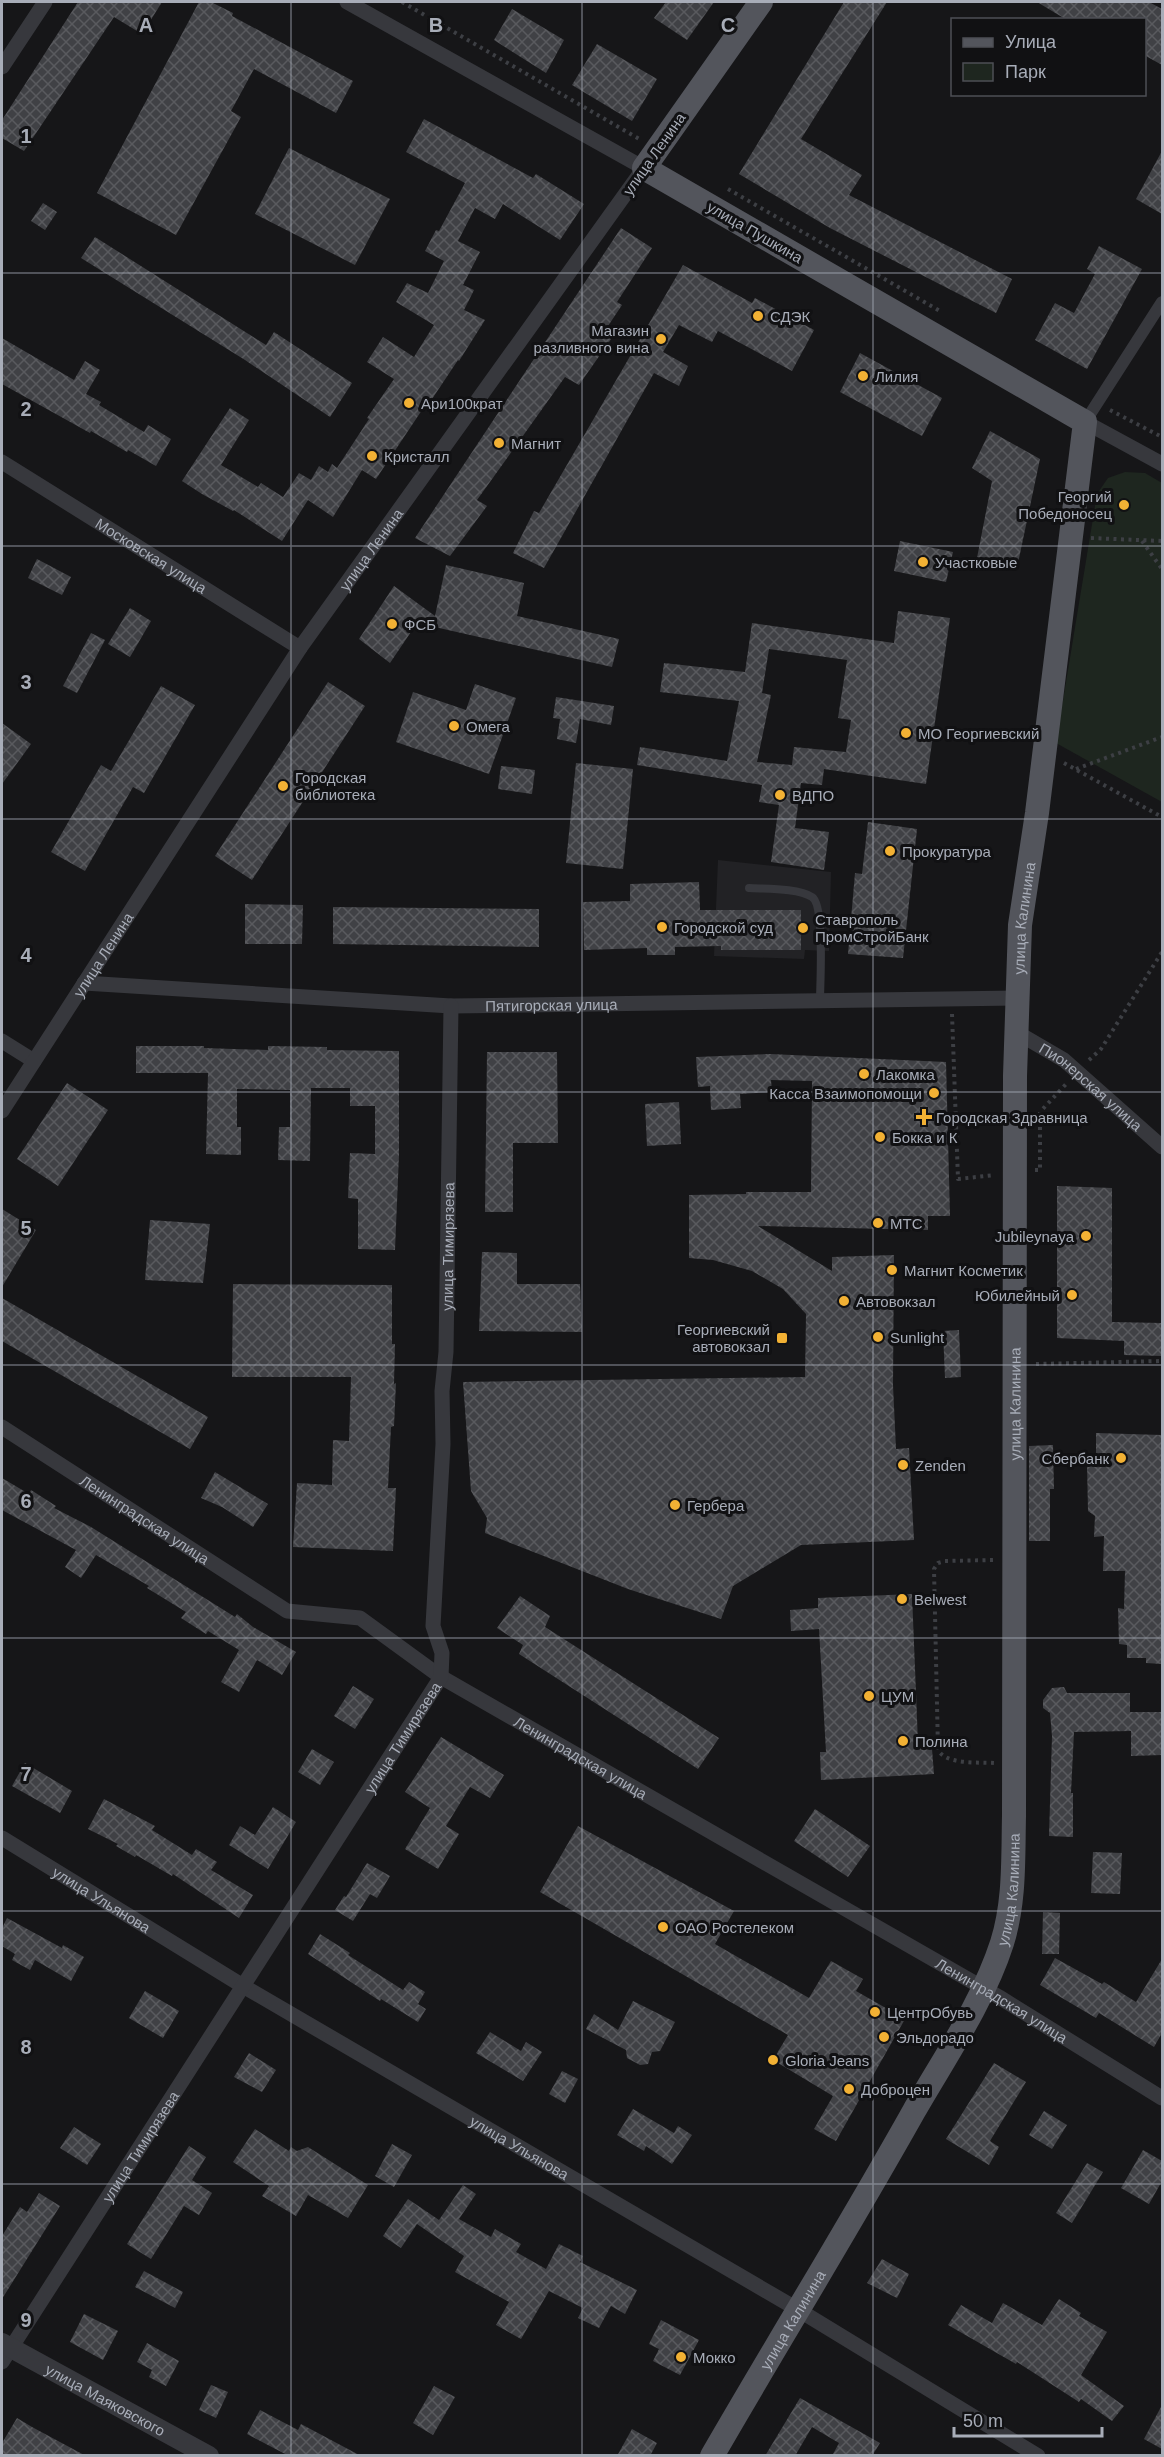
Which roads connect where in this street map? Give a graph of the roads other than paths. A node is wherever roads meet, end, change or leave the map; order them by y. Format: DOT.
graph roads {
  1 [pos="45,2"];
  2 [pos="347,2"];
  3 [pos="761,2"];
  4 [pos="2,67"];
  5 [pos="644,168"];
  6 [pos="1162,302"];
  7 [pos="1085,422"];
  8 [pos="2,462"];
  9 [pos="1162,464"];
  10 [pos="300,648"];
  11 [pos="749,888"];
  12 [pos="84,983"];
  13 [pos="1018,998"];
  14 [pos="820,1001"];
  15 [pos="451,1006"];
  16 [pos="1016,1032"];
  17 [pos="2,1041"];
  18 [pos="34,1061"];
  19 [pos="2,1111"];
  20 [pos="1162,1147"];
  21 [pos="2,1427"];
  22 [pos="441,1677"];
  23 [pos="2,1838"];
  24 [pos="243,1986"];
  25 [pos="983,1989"];
  26 [pos="1162,2098"];
  27 [pos="797,2309"];
  28 [pos="5,2351"];
  29 [pos="209,2456"];
  30 [pos="712,2456"];
  31 [pos="1038,2456"];
  1 -- 4 [label="street"];
  2 -- 5 [label="street, улица Пушкина"];
  3 -- 5 [label="main road, улица Ленина"];
  5 -- 7 [label="main road, улица Пушкина"];
  5 -- 10 [label="street, улица Ленина"];
  6 -- 7 [label="street, улица Калинина"];
  7 -- 9 [label="street, улица Пушкина"];
  7 -- 13 [label="main road, улица Калинина"];
  8 -- 10 [label="street, Московская улица"];
  10 -- 12 [label="street, улица Ленина"];
  11 -- 14 [label="lane"];
  12 -- 15 [label="street, Пятигорская улица"];
  12 -- 18 [label="street, улица Ленина"];
  13 -- 14 [label="street, Пятигорская улица"];
  13 -- 16 [label="main road, улица Калинина"];
  14 -- 15 [label="street, Пятигорская улица"];
  15 -- 22 [label="street, улица Тимирязева"];
  16 -- 20 [label="street, Пионерская улица"];
  16 -- 25 [label="main road, улица Калинина"];
  17 -- 18 [label="street"];
  18 -- 19 [label="street, улица Ленина"];
  21 -- 22 [label="street, Ленинградская улица"];
  22 -- 24 [label="street, улица Тимирязева"];
  22 -- 25 [label="street, Ленинградская улица"];
  23 -- 24 [label="street, улица Ульянова"];
  24 -- 27 [label="street, улица Ульянова"];
  24 -- 28 [label="street, улица Тимирязева"];
  25 -- 26 [label="street, Ленинградская улица"];
  25 -- 27 [label="main road, улица Калинина"];
  27 -- 30 [label="main road, улица Калинина"];
  27 -- 31 [label="street, улица Ульянова"];
  28 -- 29 [label="street, улица Маяковского"];
}
